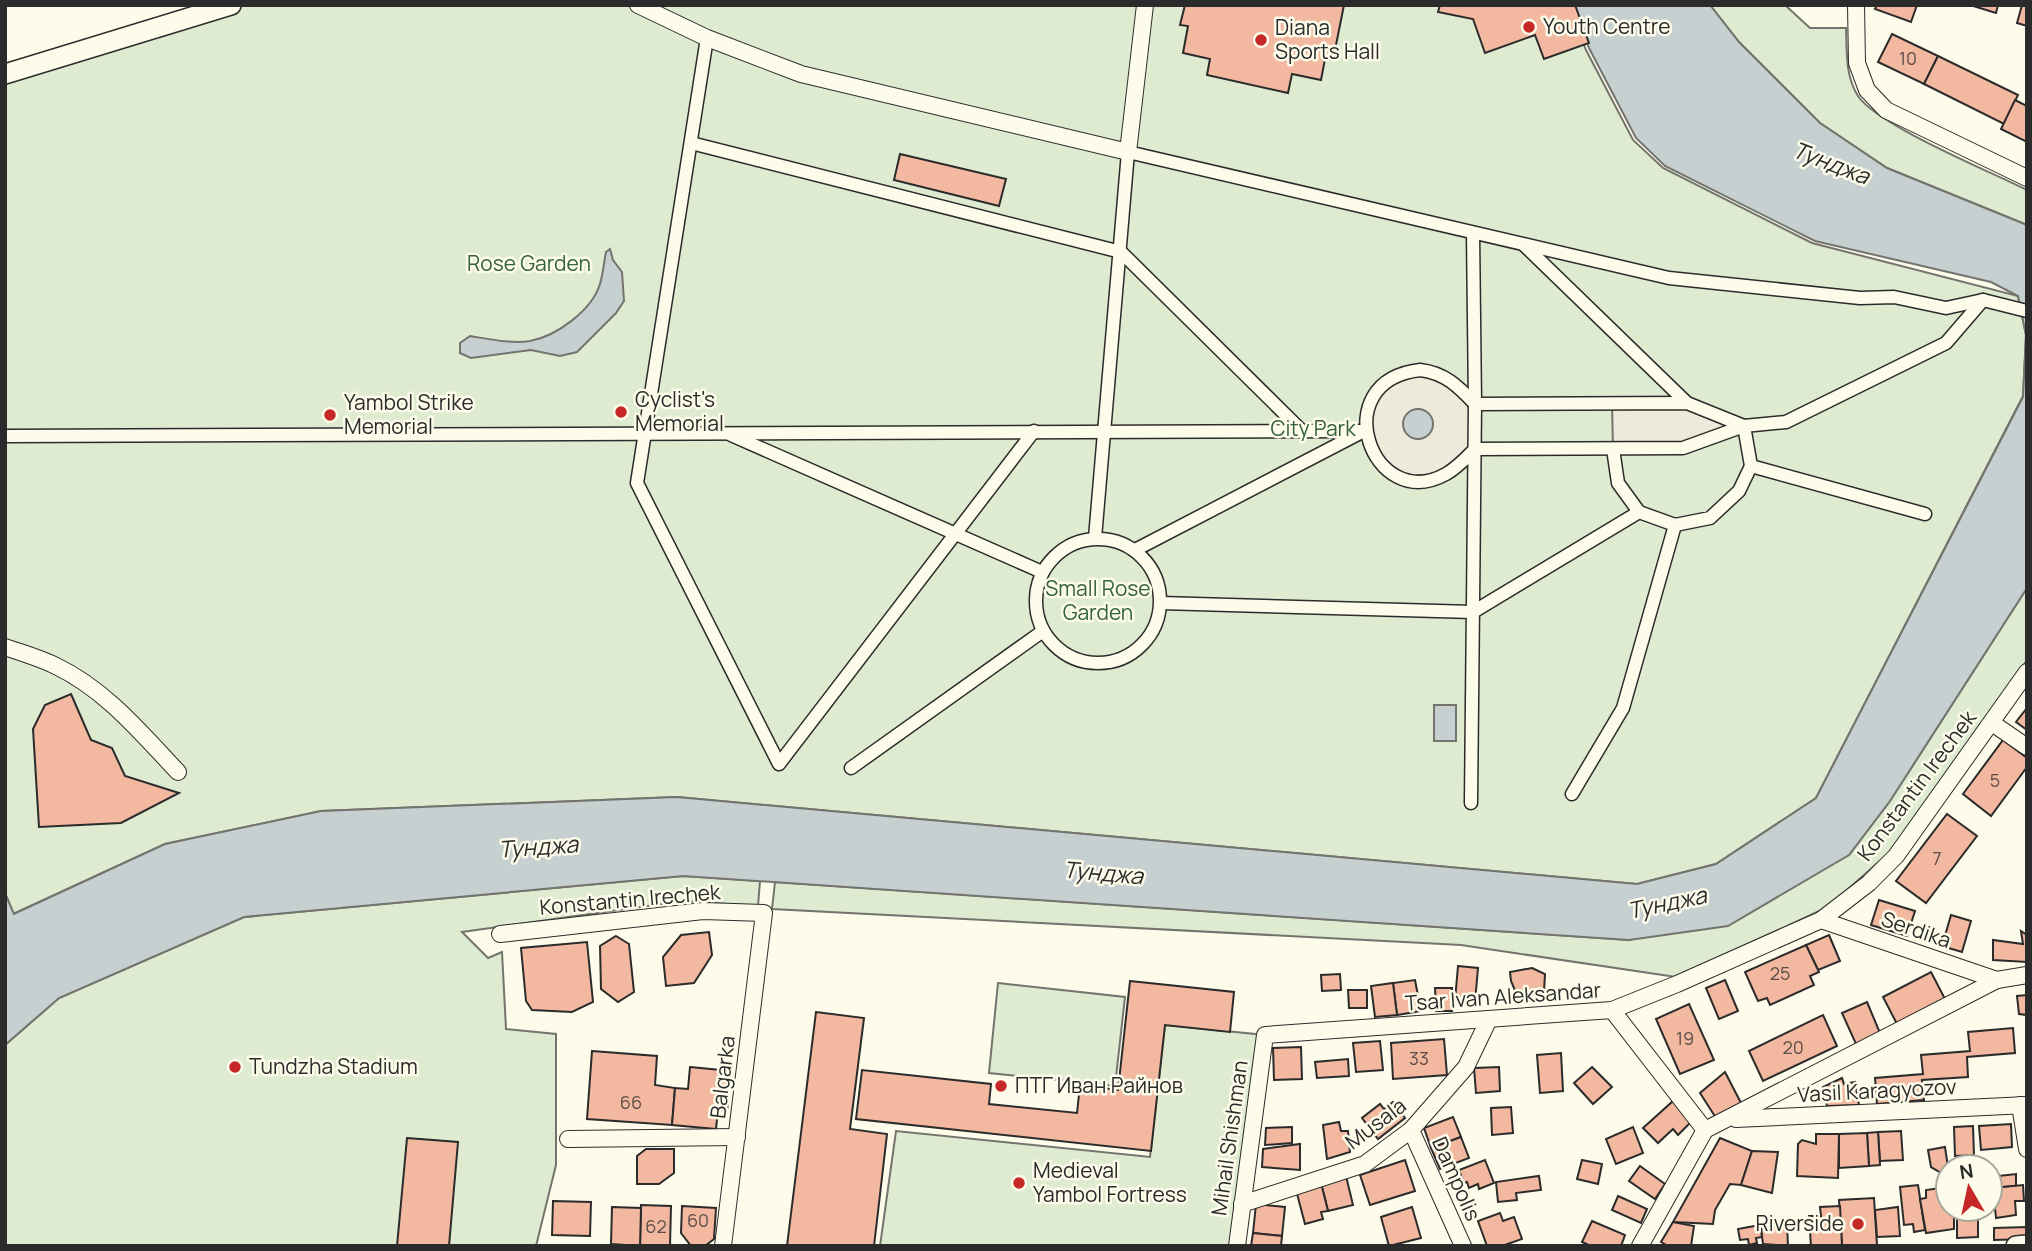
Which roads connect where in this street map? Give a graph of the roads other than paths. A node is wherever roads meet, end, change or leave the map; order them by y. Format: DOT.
graph roads {
  1 [pos="231,5"];
  2 [pos="638,5"];
  3 [pos="1145,5"];
  4 [pos="1856,5"];
  5 [pos="707,38"];
  6 [pos="5,74"];
  7 [pos="691,144"];
  8 [pos="1128,152"];
  9 [pos="2027,178"];
  10 [pos="1473,233"];
  11 [pos="1523,245"];
  12 [pos="1121,252"];
  13 [pos="1983,300"];
  14 [pos="2027,311"];
  15 [pos="1687,402"];
  16 [pos="1475,404"];
  17 [pos="1744,426"];
  18 [pos="1301,430"];
  19 [pos="1034,431"];
  20 [pos="1105,431"];
  21 [pos="1365,431"];
  22 [pos="724,432"];
  23 [pos="645,433"];
  24 [pos="5,436"];
  25 [pos="1475,449"];
  26 [pos="1613,449"];
  27 [pos="1751,466"];
  28 [pos="1639,512"];
  29 [pos="1925,514"];
  30 [pos="1675,526"];
  31 [pos="956,534"];
  32 [pos="1095,538"];
  33 [pos="1135,551"];
  34 [pos="1042,572"];
  35 [pos="1161,603"];
  36 [pos="1473,612"];
  37 [pos="1042,631"];
  38 [pos="5,647"];
  39 [pos="2027,672"];
  40 [pos="1992,723"];
  41 [pos="2027,747"];
  42 [pos="851,768"];
  43 [pos="178,772"];
  44 [pos="1572,794"];
  45 [pos="1471,803"];
  46 [pos="764,913"];
  47 [pos="1821,920"];
  48 [pos="500,934"];
  49 [pos="2027,975"];
  50 [pos="1997,980"];
  51 [pos="1612,1010"];
  52 [pos="1489,1019"];
  53 [pos="1265,1035"];
  54 [pos="2023,1105"];
  55 [pos="1728,1119"];
  56 [pos="1410,1130"];
  57 [pos="1705,1130"];
  58 [pos="737,1137"];
  59 [pos="568,1139"];
  60 [pos="2027,1149"];
  61 [pos="1242,1204"];
  62 [pos="2027,1245"];
  63 [pos="723,1246"];
  64 [pos="1237,1246"];
  65 [pos="1463,1246"];
  66 [pos="1640,1246"];
  67 [pos="2016,1246"];
  1 -- 6 [label="street"];
  2 -- 5 [label="street"];
  3 -- 8 [label="street"];
  4 -- 9 [label="street"];
  5 -- 7 [label="street"];
  5 -- 8 [label="street"];
  7 -- 12 [label="street"];
  7 -- 23 [label="street"];
  8 -- 10 [label="street"];
  8 -- 12 [label="street"];
  10 -- 11 [label="street"];
  10 -- 16 [label="street"];
  11 -- 13 [label="street"];
  11 -- 15 [label="street"];
  12 -- 18 [label="street"];
  12 -- 20 [label="street"];
  13 -- 14 [label="street"];
  13 -- 17 [label="street"];
  15 -- 16 [label="street"];
  15 -- 17 [label="street"];
  16 -- 21 [label="street"];
  16 -- 25 [label="street"];
  17 -- 26 [label="street"];
  17 -- 27 [label="street"];
  18 -- 20 [label="street"];
  18 -- 21 [label="street"];
  19 -- 20 [label="street"];
  19 -- 22 [label="street"];
  19 -- 31 [label="street"];
  20 -- 32 [label="street"];
  21 -- 25 [label="street"];
  21 -- 33 [label="street"];
  22 -- 23 [label="street"];
  22 -- 31 [label="street"];
  23 -- 24 [label="street"];
  23 -- 31 [label="street"];
  25 -- 26 [label="street"];
  25 -- 36 [label="street"];
  26 -- 28 [label="street"];
  27 -- 29 [label="street"];
  27 -- 30 [label="street"];
  28 -- 30 [label="street"];
  28 -- 36 [label="street"];
  30 -- 44 [label="street"];
  31 -- 34 [label="street"];
  32 -- 33 [label="street"];
  32 -- 34 [label="street"];
  33 -- 35 [label="street"];
  34 -- 37 [label="street"];
  35 -- 36 [label="street"];
  35 -- 37 [label="street"];
  36 -- 45 [label="street"];
  37 -- 42 [label="street"];
  38 -- 43 [label="street"];
  39 -- 40 [label="street, Konstantin Irechek"];
  40 -- 41 [label="street"];
  40 -- 47 [label="street, Konstantin Irechek"];
  46 -- 48 [label="street, Konstantin Irechek"];
  46 -- 58 [label="street, Balgarka"];
  47 -- 50 [label="street, Serdika"];
  47 -- 51 [label="street, Konstantin Irechek"];
  49 -- 50 [label="street"];
  50 -- 55 [label="street"];
  51 -- 52 [label="street, Tsar Ivan Aleksandar"];
  51 -- 57 [label="street, Tsar Ivan Aleksandar"];
  52 -- 53 [label="street, Tsar Ivan Aleksandar"];
  52 -- 56 [label="street, Musala"];
  53 -- 61 [label="street, Mihail Shishman"];
  54 -- 55 [label="street, Vasil Karagyozov"];
  54 -- 60 [label="street"];
  55 -- 57 [label="street"];
  56 -- 61 [label="street, Musala"];
  56 -- 65 [label="street, Dampolis"];
  57 -- 66 [label="street"];
  58 -- 59 [label="street"];
  58 -- 63 [label="street, Balgarka"];
  61 -- 64 [label="street, Mihail Shishman"];
  62 -- 67 [label="street"];
}
